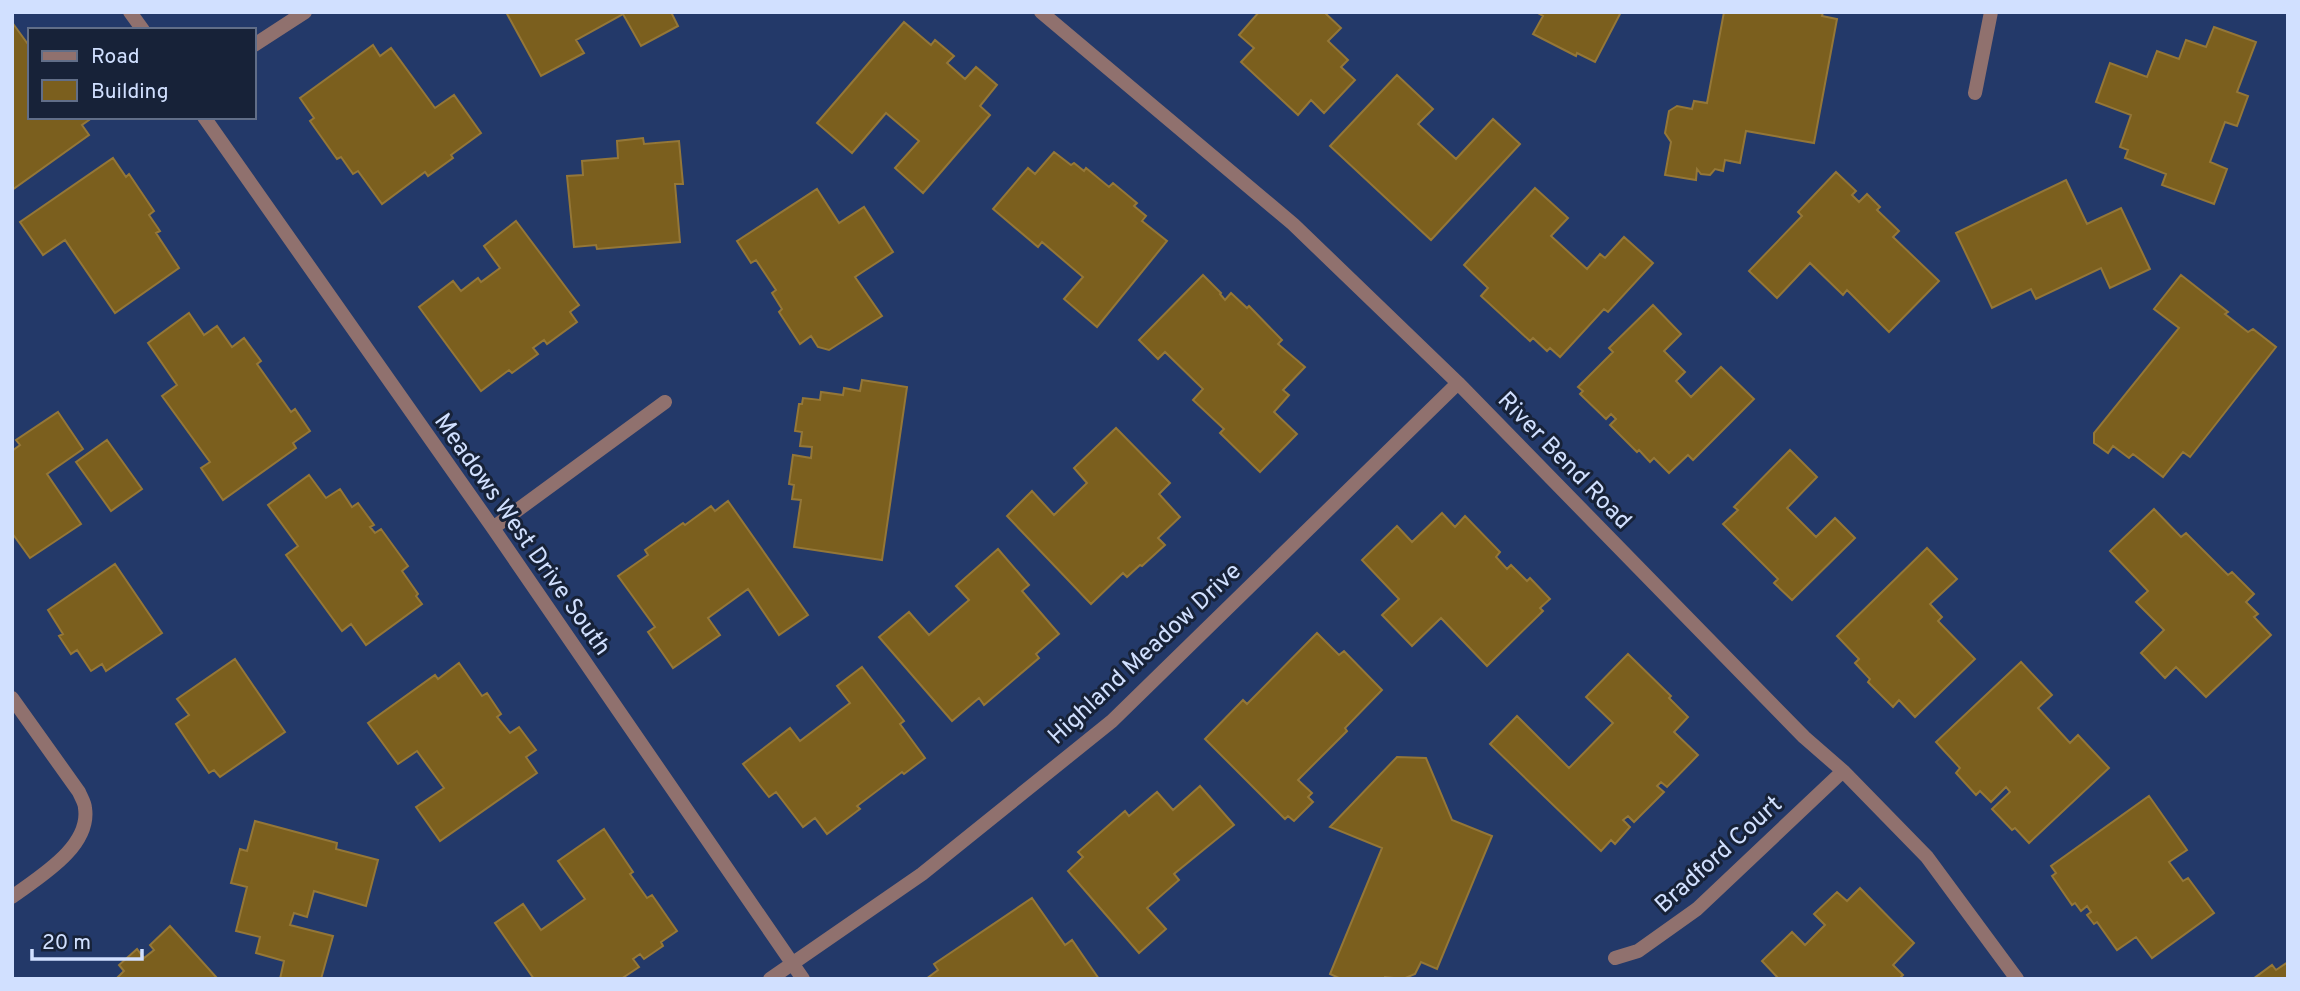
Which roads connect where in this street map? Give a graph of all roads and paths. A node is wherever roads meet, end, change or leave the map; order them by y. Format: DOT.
graph roads {
  1 [pos="130,12"];
  2 [pos="305,12"];
  3 [pos="1041,12"];
  4 [pos="1991,12"];
  5 [pos="142,28"];
  6 [pos="256,44"];
  7 [pos="1975,93"];
  8 [pos="205,119"];
  9 [pos="1458,383"];
  10 [pos="665,402"];
  11 [pos="493,528"];
  12 [pos="12,698"];
  13 [pos="1843,771"];
  14 [pos="12,897"];
  15 [pos="1615,958"];
  16 [pos="791,963"];
  17 [pos="770,979"];
  18 [pos="803,979"];
  19 [pos="2017,979"];
  1 -- 5 [label="street"];
  2 -- 6 [label="street"];
  3 -- 9 [label="street, River Bend Road"];
  4 -- 7 [label="street"];
  8 -- 11 [label="street, Meadows West Drive South"];
  9 -- 13 [label="street, River Bend Road"];
  9 -- 16 [label="street, Highland Meadow Drive"];
  10 -- 11 [label="street"];
  11 -- 16 [label="street, Meadows West Drive South"];
  12 -- 14 [label="street"];
  13 -- 15 [label="street, Bradford Court"];
  13 -- 19 [label="street, River Bend Road"];
  16 -- 17 [label="street, Highland Meadow Drive"];
  16 -- 18 [label="street, Meadows West Drive South"];
}
